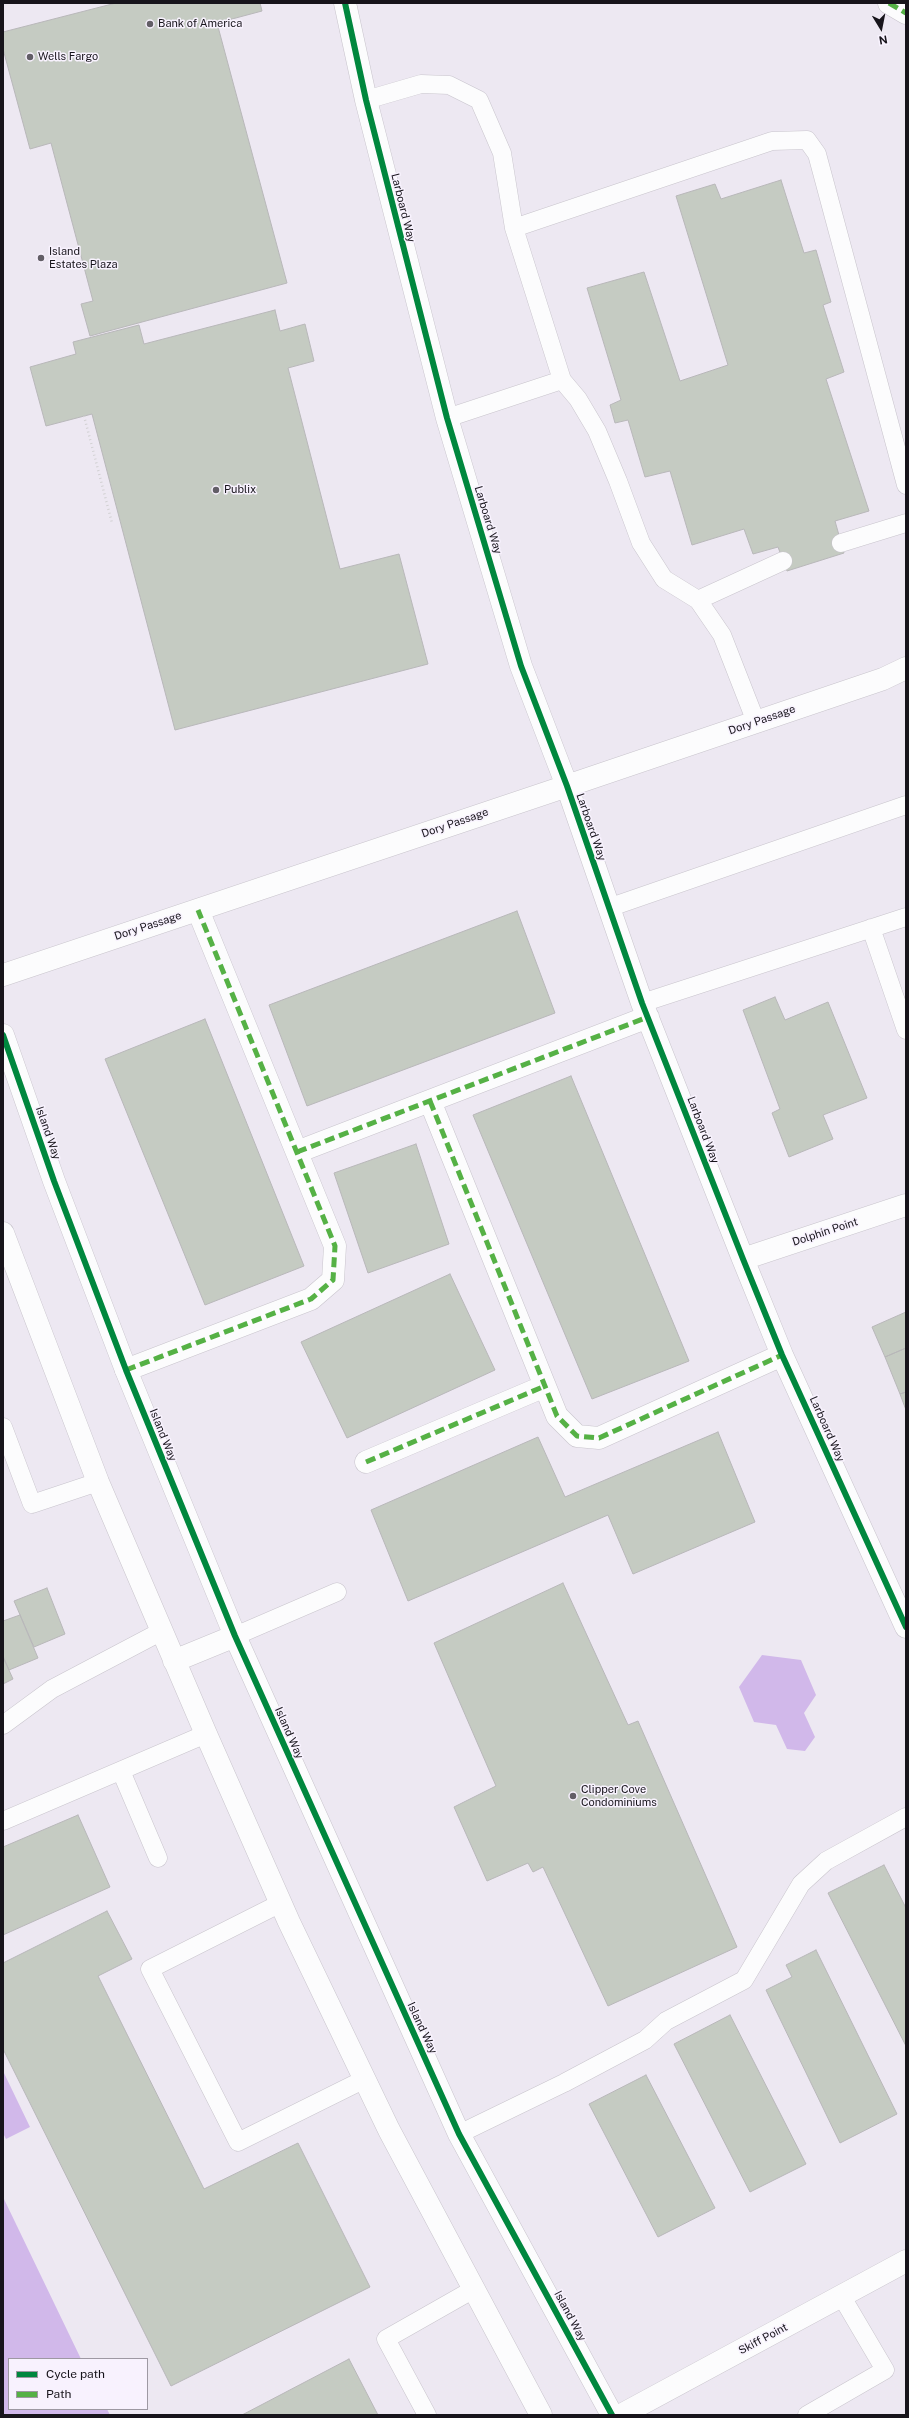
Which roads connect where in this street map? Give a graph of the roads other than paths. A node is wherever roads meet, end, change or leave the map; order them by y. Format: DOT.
graph roads {
  1 [pos="345,3"];
  2 [pos="889,3"];
  3 [pos="906,13"];
  4 [pos="366,100"];
  5 [pos="514,228"];
  6 [pos="562,380"];
  7 [pos="446,418"];
  8 [pos="906,485"];
  9 [pos="906,523"];
  10 [pos="841,543"];
  11 [pos="783,561"];
  12 [pos="698,600"];
  13 [pos="906,668"];
  14 [pos="756,722"];
  15 [pos="567,786"];
  16 [pos="906,805"];
  17 [pos="608,908"];
  18 [pos="198,910"];
  19 [pos="906,917"];
  20 [pos="871,928"];
  21 [pos="3,975"];
  22 [pos="645,1010"];
  23 [pos="906,1030"];
  24 [pos="3,1035"];
  25 [pos="430,1101"];
  26 [pos="297,1152"];
  27 [pos="906,1205"];
  28 [pos="3,1233"];
  29 [pos="743,1259"];
  30 [pos="9,1269"];
  31 [pos="782,1355"];
  32 [pos="126,1370"];
  33 [pos="545,1386"];
  34 [pos="3,1427"];
  35 [pos="366,1462"];
  36 [pos="98,1482"];
  37 [pos="337,1592"];
  38 [pos="906,1627"];
  39 [pos="162,1631"];
  40 [pos="235,1636"];
  41 [pos="174,1661"];
  42 [pos="3,1725"];
  43 [pos="206,1734"];
  44 [pos="121,1770"];
  45 [pos="906,1817"];
  46 [pos="3,1821"];
  47 [pos="158,1858"];
  48 [pos="281,1903"];
  49 [pos="365,2079"];
  50 [pos="460,2134"];
  51 [pos="906,2261"];
  52 [pos="474,2289"];
  53 [pos="842,2297"];
  54 [pos="427,2415"];
  55 [pos="541,2415"];
  56 [pos="612,2415"];
  57 [pos="620,2415"];
  58 [pos="807,2415"];
  1 -- 4 [label="street, Larboard Way"];
  2 -- 3 [label="street"];
  4 -- 5 [label="lane"];
  4 -- 7 [label="street, Larboard Way"];
  5 -- 6 [label="lane"];
  5 -- 8 [label="lane"];
  6 -- 7 [label="lane"];
  6 -- 12 [label="lane"];
  7 -- 15 [label="street, Larboard Way"];
  9 -- 10 [label="lane"];
  11 -- 12 [label="lane"];
  12 -- 14 [label="lane"];
  13 -- 14 [label="street, Dory Passage"];
  14 -- 15 [label="street, Dory Passage"];
  15 -- 17 [label="street, Larboard Way"];
  15 -- 18 [label="street, Dory Passage"];
  16 -- 17 [label="lane"];
  17 -- 22 [label="street, Larboard Way"];
  18 -- 21 [label="street, Dory Passage"];
  18 -- 26 [label="street"];
  19 -- 20 [label="lane"];
  20 -- 22 [label="lane"];
  20 -- 23 [label="lane"];
  22 -- 25 [label="street"];
  22 -- 29 [label="street, Larboard Way"];
  24 -- 32 [label="street, Island Way"];
  25 -- 26 [label="street"];
  25 -- 33 [label="street"];
  26 -- 32 [label="street"];
  27 -- 29 [label="street, Dolphin Point"];
  28 -- 30 [label="street"];
  29 -- 31 [label="street, Larboard Way"];
  30 -- 36 [label="street"];
  31 -- 33 [label="street"];
  31 -- 38 [label="street, Larboard Way"];
  32 -- 40 [label="street, Island Way"];
  33 -- 35 [label="street"];
  34 -- 36 [label="lane"];
  36 -- 39 [label="street"];
  37 -- 40 [label="lane"];
  39 -- 41 [label="street"];
  39 -- 42 [label="lane"];
  40 -- 41 [label="street"];
  40 -- 50 [label="street, Island Way"];
  41 -- 43 [label="street"];
  43 -- 44 [label="lane"];
  43 -- 48 [label="street"];
  44 -- 46 [label="lane"];
  44 -- 47 [label="lane"];
  45 -- 50 [label="lane"];
  48 -- 49 [label="street"];
  48 -- 49 [label="lane"];
  49 -- 52 [label="street"];
  50 -- 56 [label="street, Island Way"];
  51 -- 53 [label="street, Skiff Point"];
  52 -- 54 [label="lane"];
  52 -- 55 [label="street"];
  53 -- 57 [label="street, Skiff Point"];
  53 -- 58 [label="lane"];
}
